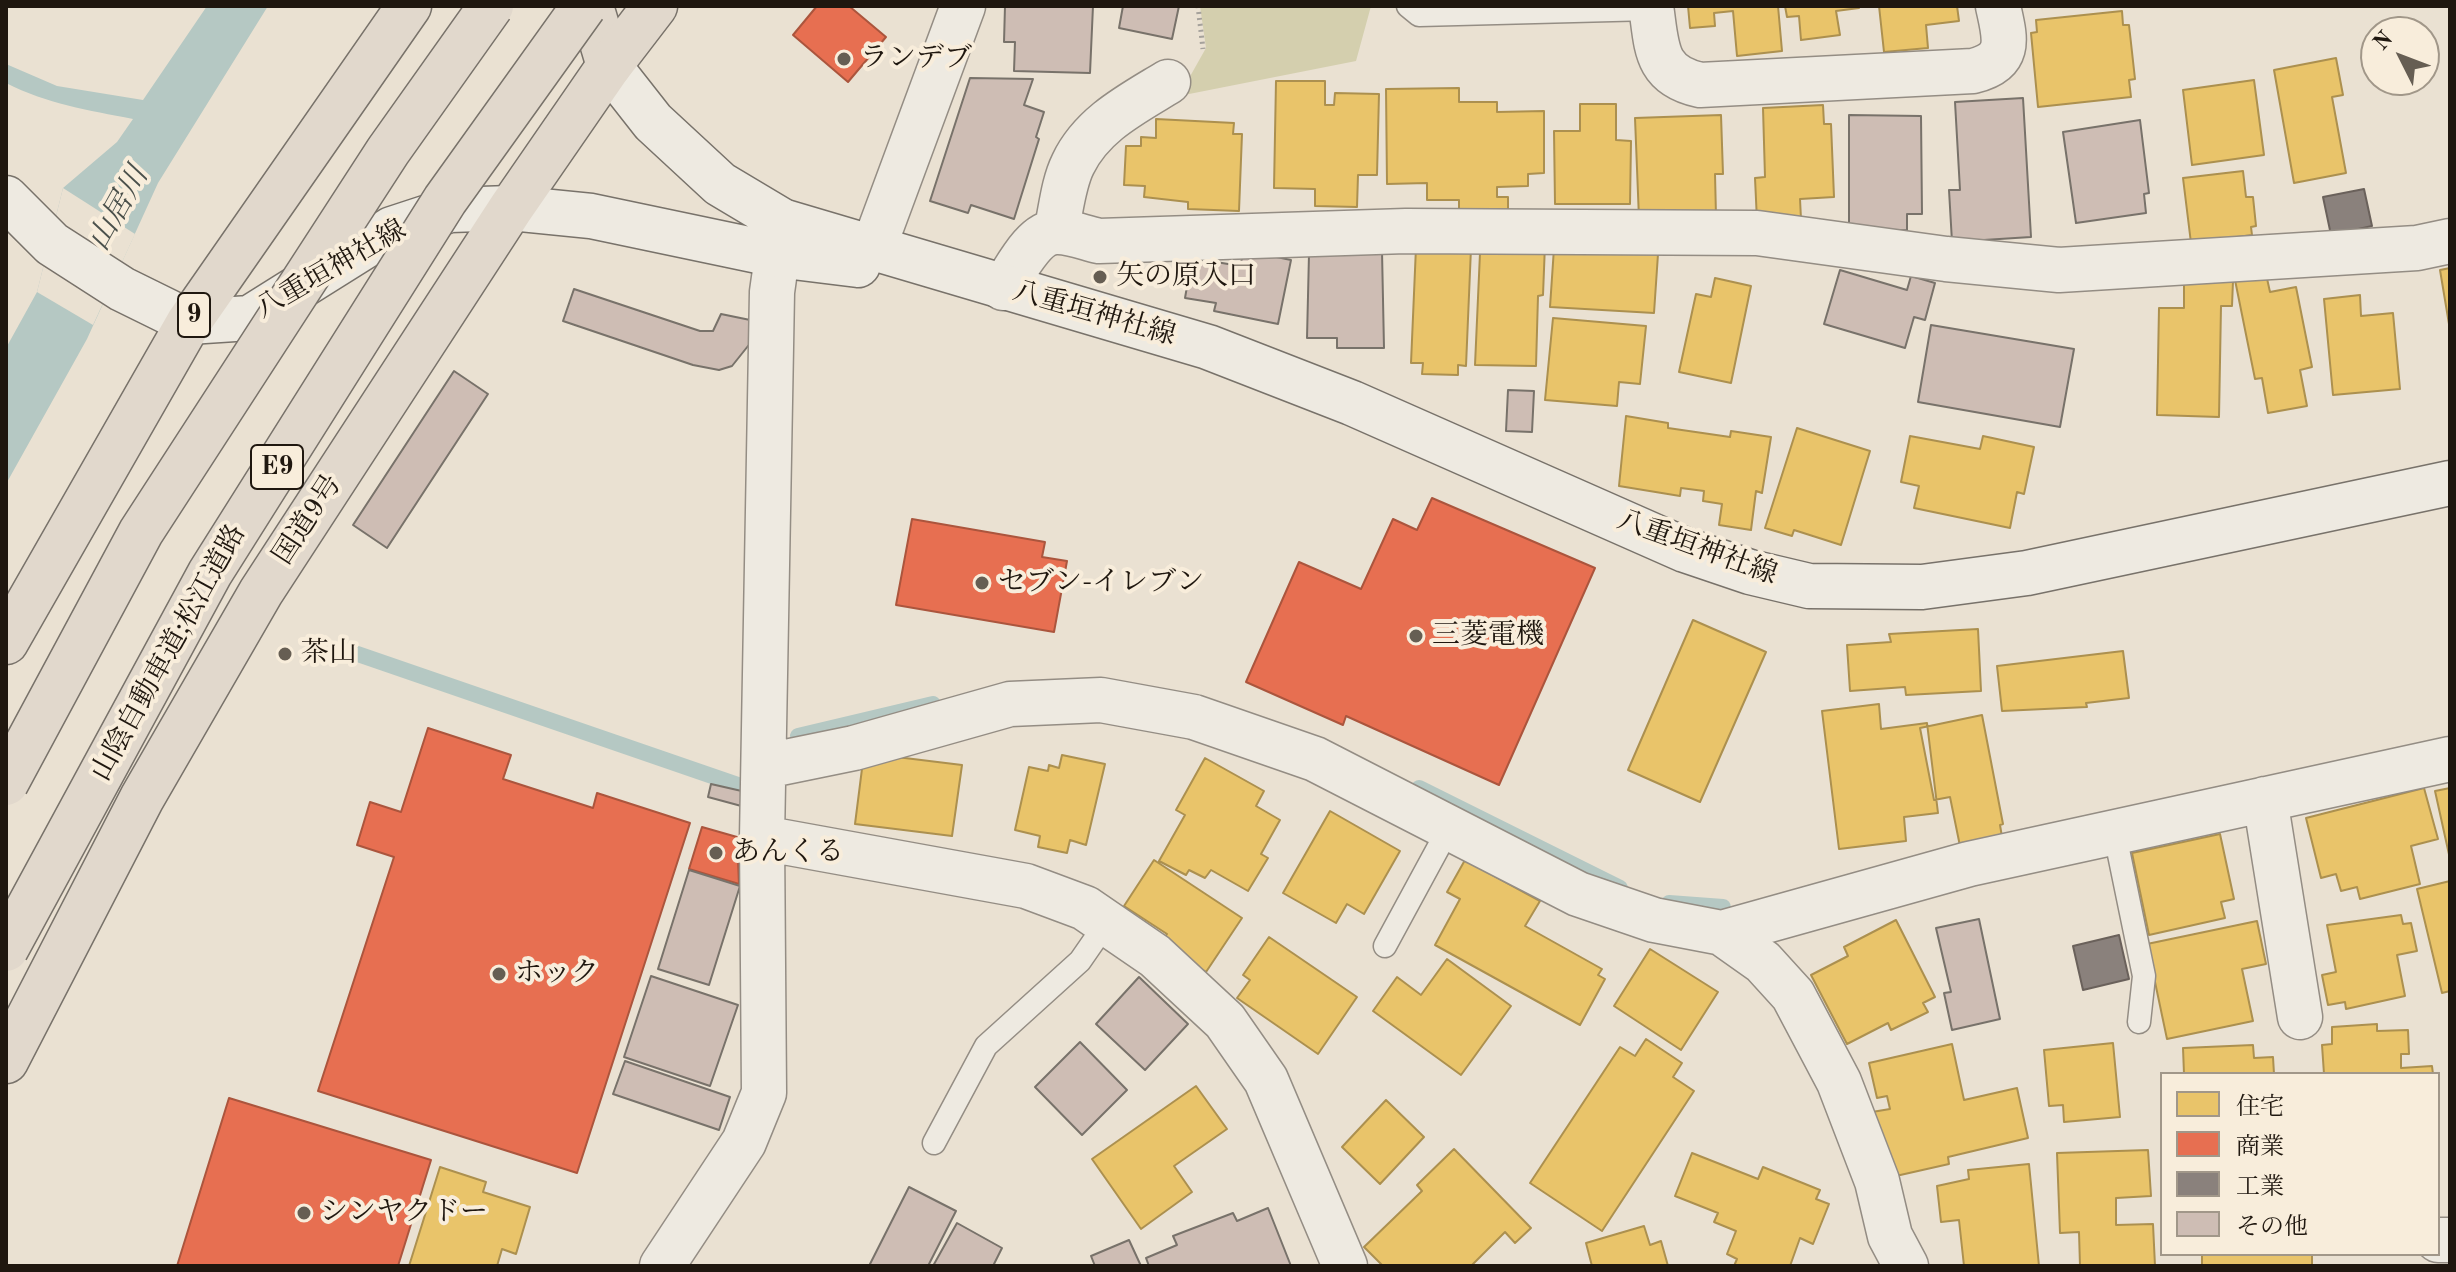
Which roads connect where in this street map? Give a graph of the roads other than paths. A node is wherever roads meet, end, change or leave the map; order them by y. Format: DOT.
graph roads {
  1 [pos="409,6"];
  2 [pos="491,6"];
  3 [pos="584,6"];
  4 [pos="591,6"];
  5 [pos="655,6"];
  6 [pos="963,6"];
  7 [pos="1408,6"];
  8 [pos="1998,6"];
  9 [pos="1651,7"];
  10 [pos="609,66"];
  11 [pos="1168,82"];
  12 [pos="6,198"];
  13 [pos="511,208"];
  14 [pos="1056,232"];
  15 [pos="780,238"];
  16 [pos="2450,241"];
  17 [pos="873,249"];
  18 [pos="990,283"];
  19 [pos="189,322"];
  20 [pos="2450,483"];
  21 [pos="6,642"];
  22 [pos="2450,759"];
  23 [pos="766,766"];
  24 [pos="6,783"];
  25 [pos="2265,799"];
  26 [pos="1449,828"];
  27 [pos="2115,835"];
  28 [pos="762,838"];
  29 [pos="1107,922"];
  30 [pos="1722,933"];
  31 [pos="1385,946"];
  32 [pos="6,949"];
  33 [pos="2300,1017"];
  34 [pos="2139,1022"];
  35 [pos="6,1061"];
  36 [pos="934,1143"];
  37 [pos="1902,1264"];
  38 [pos="662,1266"];
  39 [pos="1345,1266"];
  1 -- 19 [label="main road, 9"];
  2 -- 24 [label="main road, bridge"];
  3 -- 32 [label="main road, 山陰自動車道;松江道路 / E9, bridge"];
  4 -- 10 [label="main road"];
  5 -- 10 [label="main road, 国道9号"];
  6 -- 17 [label="street"];
  7 -- 9 [label="lane"];
  8 -- 9 [label="street"];
  10 -- 13 [label="main road, 国道9号"];
  10 -- 15 [label="street, 八重垣神社線"];
  11 -- 14 [label="street"];
  12 -- 19 [label="street, 八重垣神社線"];
  13 -- 15 [label="street, 八重垣神社線"];
  13 -- 19 [label="street, 八重垣神社線"];
  13 -- 35 [label="main road, 国道9号"];
  14 -- 16 [label="street"];
  14 -- 18 [label="street"];
  15 -- 17 [label="street, 八重垣神社線"];
  15 -- 18 [label="street, 八重垣神社線"];
  15 -- 23 [label="street"];
  17 -- 18 [label="street, 八重垣神社線"];
  18 -- 20 [label="street, 八重垣神社線"];
  19 -- 21 [label="main road, 9"];
  22 -- 25 [label="street"];
  23 -- 26 [label="street"];
  23 -- 28 [label="street"];
  25 -- 27 [label="street"];
  25 -- 33 [label="street"];
  26 -- 30 [label="street"];
  26 -- 31 [label="lane"];
  27 -- 30 [label="street"];
  27 -- 34 [label="lane"];
  28 -- 29 [label="street"];
  28 -- 38 [label="street"];
  29 -- 36 [label="lane"];
  29 -- 39 [label="street"];
  30 -- 37 [label="street"];
}
